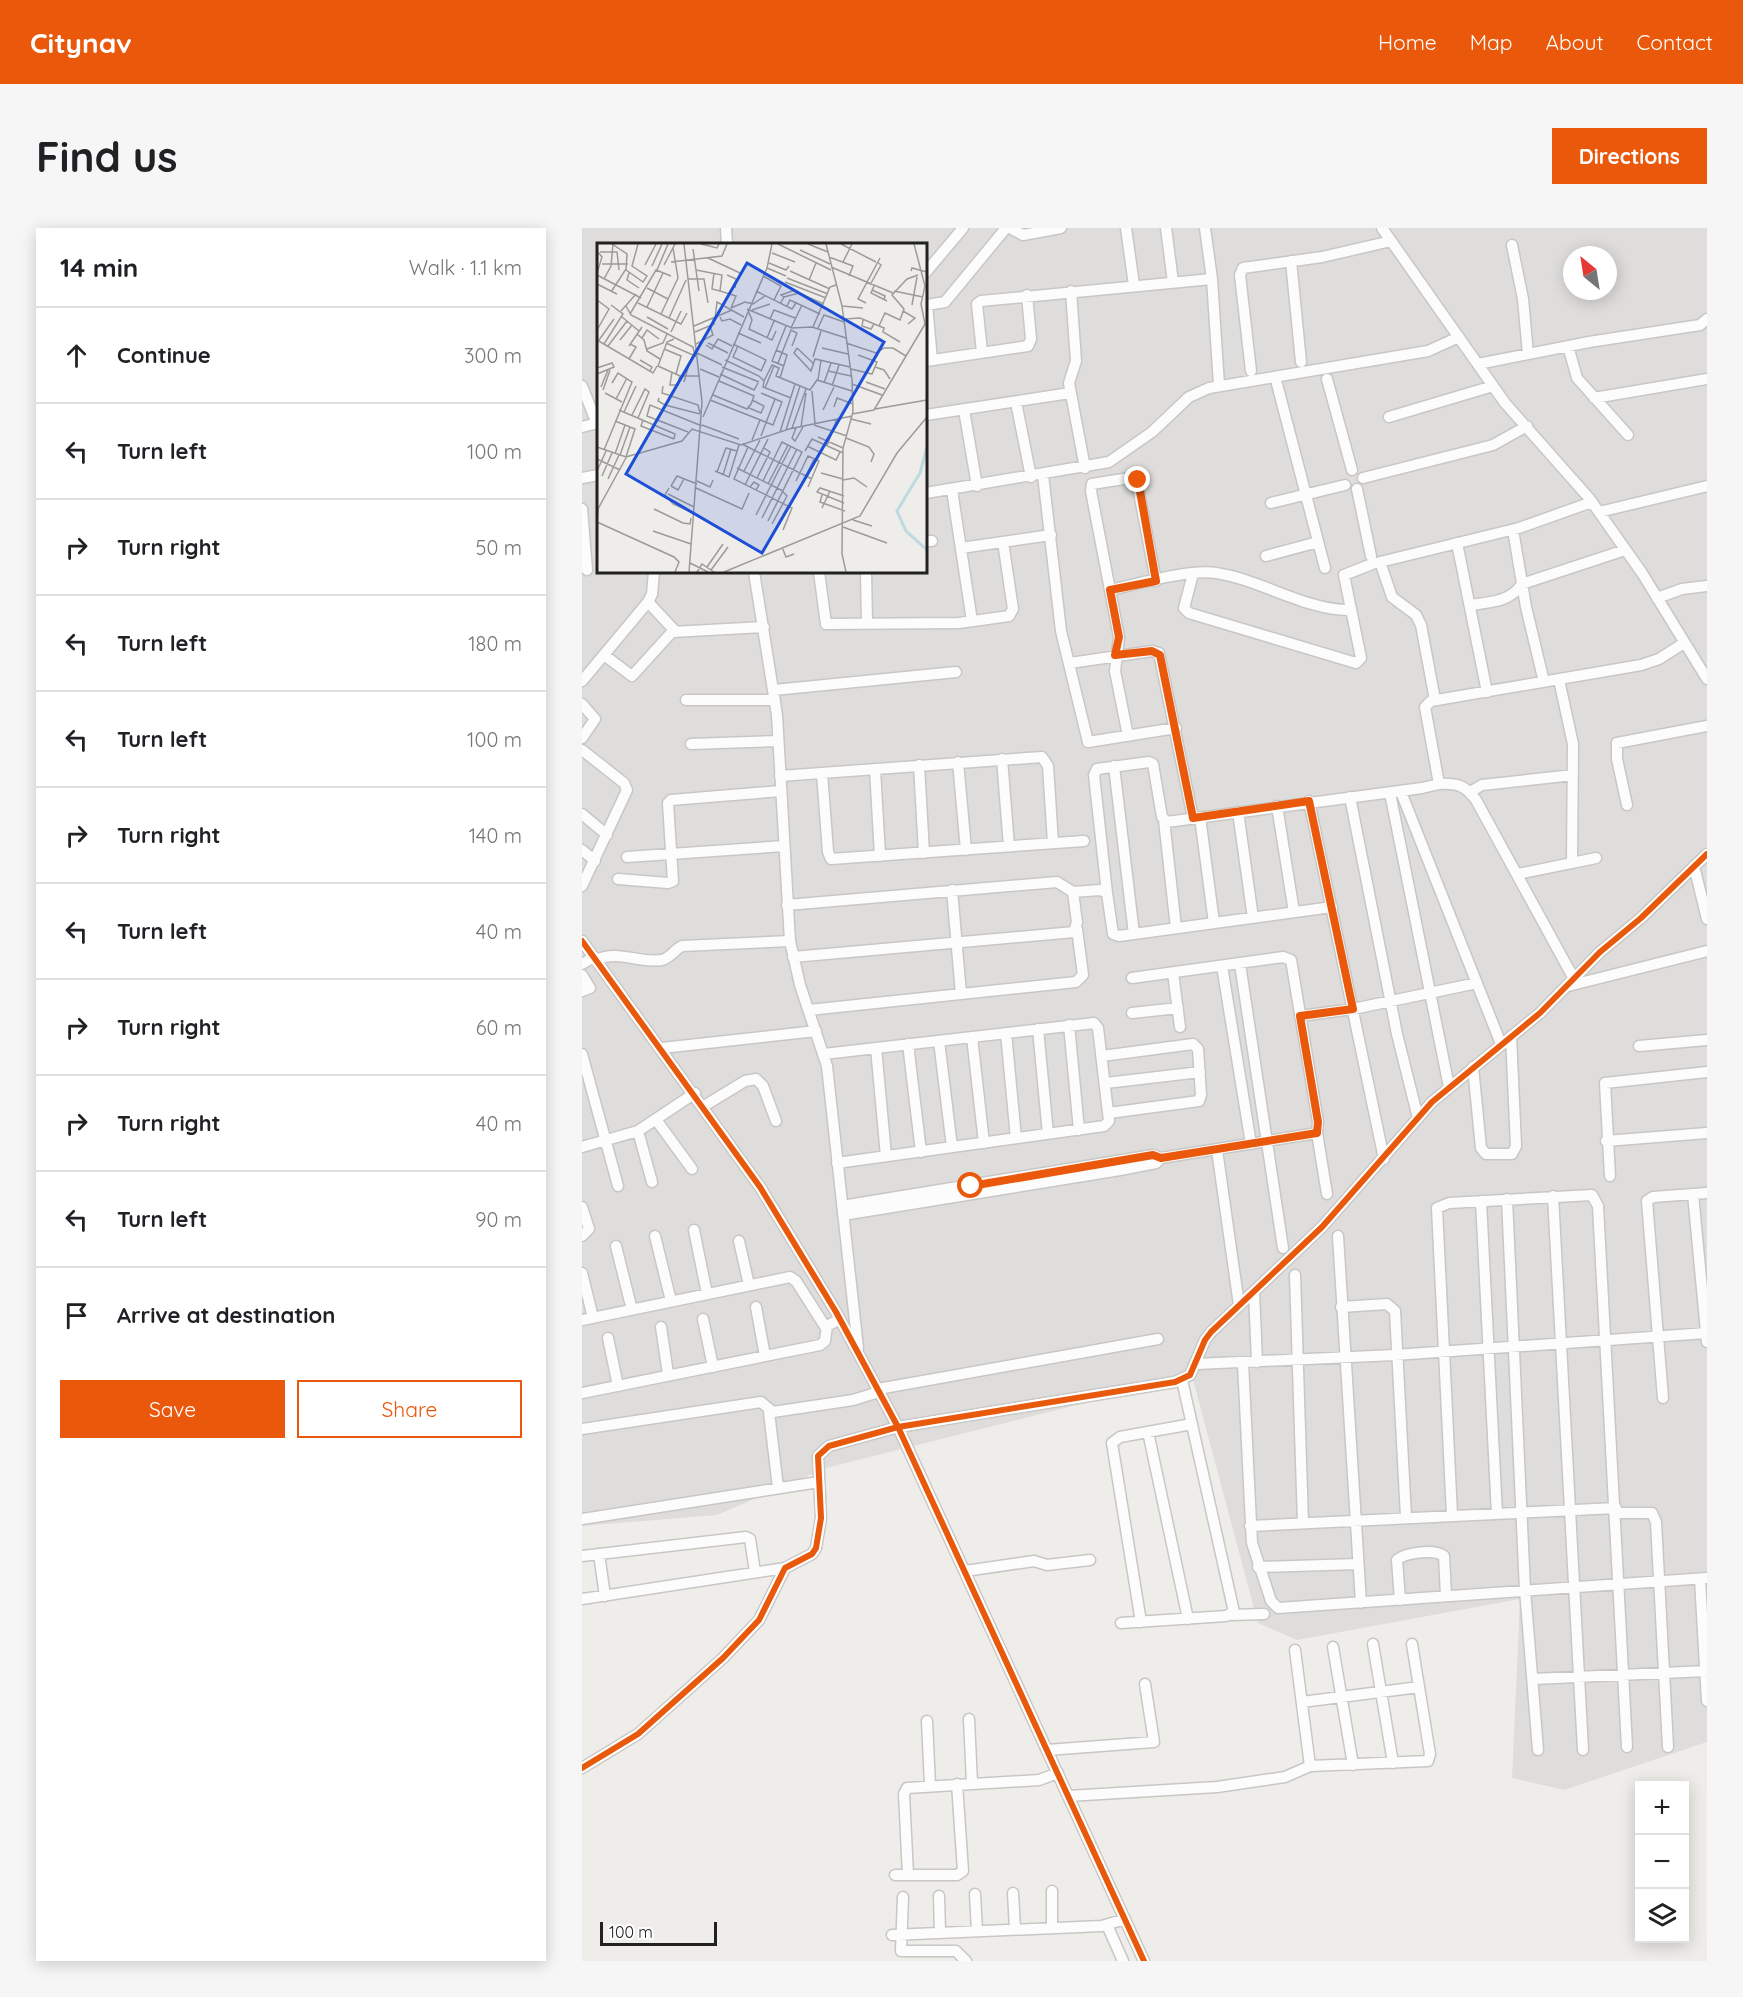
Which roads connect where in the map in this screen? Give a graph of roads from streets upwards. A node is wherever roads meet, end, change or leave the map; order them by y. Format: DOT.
graph roads {
  1 [pos="726,228"];
  2 [pos="963,228"];
  3 [pos="1008,228"];
  4 [pos="1061,228"];
  5 [pos="1126,228"];
  6 [pos="1166,228"];
  7 [pos="1205,228"];
  8 [pos="1382,228"];
  9 [pos="1391,241"];
  10 [pos="727,243"];
  11 [pos="1512,245"];
  12 [pos="1291,261"];
  13 [pos="927,271"];
  14 [pos="1212,279"];
  15 [pos="1173,282"];
  16 [pos="1134,285"];
  17 [pos="1071,291"];
  18 [pos="1027,295"];
  19 [pos="927,305"];
  20 [pos="1707,319"];
  21 [pos="927,324"];
  22 [pos="1459,337"];
  23 [pos="1568,346"];
  24 [pos="982,352"];
  25 [pos="1528,354"];
  26 [pos="929,361"];
  27 [pos="1301,362"];
  28 [pos="1478,364"];
  29 [pos="1251,371"];
  30 [pos="1327,379"];
  31 [pos="1707,379"];
  32 [pos="1277,384"];
  33 [pos="1219,385"];
  34 [pos="582,386"];
  35 [pos="1493,386"];
  36 [pos="1070,393"];
  37 [pos="1594,398"];
  38 [pos="1016,402"];
  39 [pos="964,410"];
  40 [pos="927,415"];
  41 [pos="1389,417"];
  42 [pos="597,422"];
  43 [pos="597,424"];
  44 [pos="1527,426"];
  45 [pos="582,427"];
  46 [pos="1628,435"];
  47 [pos="1104,463"];
  48 [pos="1085,468"];
  49 [pos="1352,470"];
  50 [pos="597,475"];
  51 [pos="1042,475"];
  52 [pos="1031,477"];
  53 [pos="582,478"];
  54 [pos="1363,478"];
  55 [pos="1107,481"];
  56 [pos="1345,485"];
  57 [pos="977,486"];
  58 [pos="1707,486"];
  59 [pos="1357,489"];
  60 [pos="952,490"];
  61 [pos="927,493"];
  62 [pos="1307,494"];
  63 [pos="1271,502"];
  64 [pos="1592,502"];
  65 [pos="582,509"];
  66 [pos="1599,512"];
  67 [pos="1513,530"];
  68 [pos="1051,535"];
  69 [pos="1003,542"];
  70 [pos="1318,542"];
  71 [pos="1457,543"];
  72 [pos="961,548"];
  73 [pos="1625,550"];
  74 [pos="1266,556"];
  75 [pos="1376,559"];
  76 [pos="1325,568"];
  77 [pos="584,570"];
  78 [pos="654,573"];
  79 [pos="754,573"];
  80 [pos="819,573"];
  81 [pos="866,573"];
  82 [pos="1193,574"];
  83 [pos="1156,581"];
  84 [pos="1522,584"];
  85 [pos="1707,586"];
  86 [pos="1110,590"];
  87 [pos="1657,598"];
  88 [pos="648,602"];
  89 [pos="1470,605"];
  90 [pos="1350,610"];
  91 [pos="972,621"];
  92 [pos="867,623"];
  93 [pos="764,627"];
  94 [pos="676,632"];
  95 [pos="1684,643"];
  96 [pos="604,655"];
  97 [pos="1115,655"];
  98 [pos="1071,663"];
  99 [pos="956,672"];
  100 [pos="1707,679"];
  101 [pos="1559,680"];
  102 [pos="582,681"];
  103 [pos="1545,682"];
  104 [pos="1487,692"];
  105 [pos="775,695"];
  106 [pos="686,700"];
  107 [pos="1435,700"];
  108 [pos="582,704"];
  109 [pos="1707,726"];
  110 [pos="1176,728"];
  111 [pos="1128,736"];
  112 [pos="582,738"];
  113 [pos="778,741"];
  114 [pos="691,744"];
  115 [pos="582,750"];
  116 [pos="1002,759"];
  117 [pos="958,762"];
  118 [pos="919,765"];
  119 [pos="1114,766"];
  120 [pos="875,769"];
  121 [pos="822,773"];
  122 [pos="1573,775"];
  123 [pos="780,776"];
  124 [pos="1439,784"];
  125 [pos="781,791"];
  126 [pos="1470,792"];
  127 [pos="1395,793"];
  128 [pos="1350,797"];
  129 [pos="1309,801"];
  130 [pos="1627,805"];
  131 [pos="1277,806"];
  132 [pos="1238,812"];
  133 [pos="582,814"];
  134 [pos="1196,818"];
  135 [pos="1164,820"];
  136 [pos="608,835"];
  137 [pos="1084,840"];
  138 [pos="1053,843"];
  139 [pos="784,846"];
  140 [pos="1009,846"];
  141 [pos="582,850"];
  142 [pos="966,850"];
  143 [pos="924,853"];
  144 [pos="673,854"];
  145 [pos="1707,854"];
  146 [pos="880,856"];
  147 [pos="627,857"];
  148 [pos="1596,858"];
  149 [pos="595,861"];
  150 [pos="1572,863"];
  151 [pos="1694,866"];
  152 [pos="1518,874"];
  153 [pos="618,879"];
  154 [pos="582,886"];
  155 [pos="952,890"];
  156 [pos="1073,892"];
  157 [pos="1107,893"];
  158 [pos="788,905"];
  159 [pos="1332,907"];
  160 [pos="1293,912"];
  161 [pos="1253,918"];
  162 [pos="1707,919"];
  163 [pos="1214,923"];
  164 [pos="1176,928"];
  165 [pos="1077,929"];
  166 [pos="1134,934"];
  167 [pos="582,941"];
  168 [pos="790,941"];
  169 [pos="956,943"];
  170 [pos="1707,951"];
  171 [pos="793,957"];
  172 [pos="590,960"];
  173 [pos="1240,964"];
  174 [pos="1222,966"];
  175 [pos="1173,973"];
  176 [pos="582,975"];
  177 [pos="1132,978"];
  178 [pos="1571,982"];
  179 [pos="1477,983"];
  180 [pos="582,991"];
  181 [pos="1430,993"];
  182 [pos="961,994"];
  183 [pos="1391,1000"];
  184 [pos="1178,1008"];
  185 [pos="1353,1009"];
  186 [pos="808,1010"];
  187 [pos="1132,1013"];
  188 [pos="1300,1016"];
  189 [pos="1069,1025"];
  190 [pos="1180,1027"];
  191 [pos="1038,1029"];
  192 [pos="816,1030"];
  193 [pos="1006,1033"];
  194 [pos="1511,1036"];
  195 [pos="972,1037"];
  196 [pos="1707,1040"];
  197 [pos="939,1041"];
  198 [pos="908,1044"];
  199 [pos="1501,1044"];
  200 [pos="1639,1046"];
  201 [pos="662,1048"];
  202 [pos="876,1048"];
  203 [pos="582,1054"];
  204 [pos="824,1054"];
  205 [pos="1102,1056"];
  206 [pos="1473,1067"];
  207 [pos="1200,1072"];
  208 [pos="1707,1072"];
  209 [pos="1106,1083"];
  210 [pos="1449,1087"];
  211 [pos="690,1097"];
  212 [pos="704,1106"];
  213 [pos="1109,1113"];
  214 [pos="1418,1118"];
  215 [pos="657,1121"];
  216 [pos="776,1121"];
  217 [pos="1079,1130"];
  218 [pos="638,1131"];
  219 [pos="1317,1133"];
  220 [pos="1707,1133"];
  221 [pos="1048,1134"];
  222 [pos="1016,1138"];
  223 [pos="608,1141"];
  224 [pos="1606,1141"];
  225 [pos="1267,1142"];
  226 [pos="984,1143"];
  227 [pos="1251,1144"];
  228 [pos="582,1147"];
  229 [pos="952,1147"];
  230 [pos="1217,1150"];
  231 [pos="921,1152"];
  232 [pos="886,1156"];
  233 [pos="1384,1159"];
  234 [pos="837,1163"];
  235 [pos="692,1169"];
  236 [pos="1610,1176"];
  237 [pos="652,1182"];
  238 [pos="618,1186"];
  239 [pos="1707,1193"];
  240 [pos="1327,1194"];
  241 [pos="1693,1194"];
  242 [pos="1553,1196"];
  243 [pos="1507,1199"];
  244 [pos="1481,1201"];
  245 [pos="582,1207"];
  246 [pos="843,1211"];
  247 [pos="694,1230"];
  248 [pos="582,1236"];
  249 [pos="655,1236"];
  250 [pos="1338,1236"];
  251 [pos="739,1240"];
  252 [pos="616,1246"];
  253 [pos="1283,1248"];
  254 [pos="582,1273"];
  255 [pos="1295,1275"];
  256 [pos="749,1285"];
  257 [pos="1254,1292"];
  258 [pos="707,1294"];
  259 [pos="671,1302"];
  260 [pos="1239,1305"];
  261 [pos="756,1306"];
  262 [pos="853,1306"];
  263 [pos="1341,1307"];
  264 [pos="632,1310"];
  265 [pos="587,1319"];
  266 [pos="703,1319"];
  267 [pos="833,1321"];
  268 [pos="660,1327"];
  269 [pos="1707,1333"];
  270 [pos="1658,1337"];
  271 [pos="608,1338"];
  272 [pos="1158,1339"];
  273 [pos="1606,1341"];
  274 [pos="1707,1342"];
  275 [pos="1561,1344"];
  276 [pos="1515,1347"];
  277 [pos="1490,1349"];
  278 [pos="1444,1352"];
  279 [pos="859,1353"];
  280 [pos="1395,1355"];
  281 [pos="765,1356"];
  282 [pos="1344,1358"];
  283 [pos="1297,1360"];
  284 [pos="1243,1362"];
  285 [pos="1257,1362"];
  286 [pos="1196,1364"];
  287 [pos="713,1366"];
  288 [pos="668,1374"];
  289 [pos="1182,1380"];
  290 [pos="618,1386"];
  291 [pos="582,1392"];
  292 [pos="874,1393"];
  293 [pos="1663,1398"];
  294 [pos="769,1412"];
  295 [pos="1191,1424"];
  296 [pos="582,1429"];
  297 [pos="890,1429"];
  298 [pos="1148,1432"];
  299 [pos="819,1482"];
  300 [pos="778,1488"];
  301 [pos="1569,1510"];
  302 [pos="1616,1511"];
  303 [pos="1523,1513"];
  304 [pos="1497,1514"];
  305 [pos="1452,1515"];
  306 [pos="1406,1517"];
  307 [pos="582,1519"];
  308 [pos="1354,1521"];
  309 [pos="1303,1523"];
  310 [pos="1250,1526"];
  311 [pos="599,1554"];
  312 [pos="582,1556"];
  313 [pos="1090,1560"];
  314 [pos="1358,1564"];
  315 [pos="1258,1567"];
  316 [pos="785,1568"];
  317 [pos="965,1571"];
  318 [pos="755,1572"];
  319 [pos="1703,1578"];
  320 [pos="1658,1582"];
  321 [pos="1620,1585"];
  322 [pos="1574,1587"];
  323 [pos="1525,1590"];
  324 [pos="605,1596"];
  325 [pos="1446,1596"];
  326 [pos="582,1599"];
  327 [pos="1400,1600"];
  328 [pos="1361,1603"];
  329 [pos="1264,1614"];
  330 [pos="1232,1615"];
  331 [pos="1188,1619"];
  332 [pos="1141,1622"];
  333 [pos="1121,1623"];
  334 [pos="1373,1644"];
  335 [pos="1412,1644"];
  336 [pos="1333,1647"];
  337 [pos="1295,1650"];
  338 [pos="1706,1671"];
  339 [pos="1663,1673"];
  340 [pos="1623,1675"];
  341 [pos="1580,1677"];
  342 [pos="1533,1679"];
  343 [pos="1145,1684"];
  344 [pos="1419,1687"];
  345 [pos="1381,1692"];
  346 [pos="1341,1697"];
  347 [pos="1707,1701"];
  348 [pos="1302,1702"];
  349 [pos="969,1719"];
  350 [pos="927,1720"];
  351 [pos="1628,1747"];
  352 [pos="1668,1747"];
  353 [pos="1047,1750"];
  354 [pos="1538,1750"];
  355 [pos="1583,1750"];
  356 [pos="1393,1763"];
  357 [pos="1353,1765"];
  358 [pos="1310,1766"];
  359 [pos="582,1768"];
  360 [pos="1052,1776"];
  361 [pos="972,1783"];
  362 [pos="957,1784"];
  363 [pos="930,1785"];
  364 [pos="1068,1796"];
  365 [pos="895,1875"];
  366 [pos="908,1875"];
  367 [pos="1052,1891"];
  368 [pos="1013,1893"];
  369 [pos="975,1894"];
  370 [pos="903,1896"];
  371 [pos="939,1896"];
  372 [pos="1116,1922"];
  373 [pos="1052,1928"];
  374 [pos="1015,1929"];
  375 [pos="977,1931"];
  376 [pos="940,1933"];
  377 [pos="897,1934"];
  378 [pos="966,1961"];
  379 [pos="1123,1961"];
  380 [pos="1144,1961"];
  1 -- 10 [label="street"];
  2 -- 13 [label="street"];
  3 -- 4 [label="street"];
  3 -- 19 [label="street"];
  5 -- 16 [label="street"];
  6 -- 15 [label="street"];
  7 -- 14 [label="street"];
  8 -- 9 [label="street"];
  9 -- 12 [label="street"];
  9 -- 22 [label="street"];
  11 -- 25 [label="street"];
  12 -- 27 [label="street"];
  12 -- 29 [label="street"];
  14 -- 15 [label="street"];
  14 -- 33 [label="street"];
  15 -- 16 [label="street"];
  16 -- 17 [label="street"];
  17 -- 18 [label="street"];
  17 -- 36 [label="street"];
  18 -- 24 [label="street"];
  18 -- 24 [label="street"];
  20 -- 23 [label="street"];
  21 -- 26 [label="street"];
  22 -- 28 [label="street"];
  22 -- 33 [label="street"];
  23 -- 25 [label="street"];
  23 -- 37 [label="street"];
  24 -- 26 [label="street"];
  25 -- 28 [label="street"];
  28 -- 35 [label="street"];
  30 -- 49 [label="street"];
  31 -- 37 [label="street"];
  32 -- 62 [label="street"];
  33 -- 47 [label="street"];
  34 -- 42 [label="street"];
  35 -- 41 [label="street"];
  35 -- 44 [label="street"];
  36 -- 38 [label="street"];
  36 -- 48 [label="street"];
  37 -- 46 [label="street"];
  38 -- 39 [label="street"];
  38 -- 52 [label="street"];
  39 -- 40 [label="street"];
  39 -- 57 [label="street"];
  43 -- 45 [label="street"];
  44 -- 54 [label="street"];
  44 -- 64 [label="street"];
  47 -- 48 [label="street"];
  47 -- 55 [label="street"];
  48 -- 51 [label="street"];
  49 -- 54 [label="street"];
  49 -- 56 [label="street"];
  50 -- 53 [label="street"];
  51 -- 52 [label="street"];
  51 -- 68 [label="street"];
  52 -- 57 [label="street"];
  54 -- 59 [label="street"];
  55 -- 83 [label="street"];
  55 -- 86 [label="street"];
  56 -- 59 [label="street"];
  56 -- 62 [label="street"];
  57 -- 60 [label="street"];
  58 -- 66 [label="street"];
  59 -- 75 [label="street"];
  60 -- 61 [label="street"];
  60 -- 72 [label="street"];
  62 -- 63 [label="street"];
  62 -- 70 [label="street"];
  64 -- 66 [label="street"];
  64 -- 67 [label="street"];
  65 -- 77 [label="street"];
  66 -- 73 [label="street"];
  67 -- 71 [label="street"];
  67 -- 84 [label="street"];
  68 -- 69 [label="street"];
  68 -- 98 [label="street"];
  69 -- 72 [label="street"];
  69 -- 91 [label="street"];
  70 -- 74 [label="street"];
  70 -- 76 [label="street"];
  71 -- 75 [label="street"];
  71 -- 89 [label="street"];
  72 -- 91 [label="street"];
  73 -- 84 [label="street"];
  73 -- 87 [label="street"];
  75 -- 90 [label="street"];
  75 -- 107 [label="street"];
  78 -- 88 [label="street"];
  79 -- 93 [label="street"];
  80 -- 92 [label="street"];
  81 -- 92 [label="street"];
  82 -- 83 [label="street"];
  82 -- 90 [label="street"];
  82 -- 90 [label="street"];
  83 -- 86 [label="street"];
  84 -- 89 [label="street"];
  84 -- 103 [label="street"];
  85 -- 87 [label="street"];
  86 -- 97 [label="street"];
  87 -- 95 [label="street"];
  88 -- 94 [label="street"];
  88 -- 96 [label="street"];
  89 -- 104 [label="street"];
  91 -- 92 [label="street"];
  93 -- 94 [label="street"];
  93 -- 105 [label="street"];
  94 -- 96 [label="street"];
  95 -- 100 [label="street"];
  95 -- 101 [label="street"];
  96 -- 102 [label="street"];
  97 -- 98 [label="street"];
  97 -- 110 [label="street"];
  97 -- 111 [label="street"];
  98 -- 111 [label="street"];
  99 -- 105 [label="street"];
  101 -- 103 [label="street"];
  101 -- 122 [label="street"];
  103 -- 104 [label="street"];
  104 -- 107 [label="street"];
  105 -- 106 [label="street"];
  105 -- 113 [label="street"];
  107 -- 124 [label="street"];
  108 -- 112 [label="street"];
  109 -- 130 [label="street"];
  110 -- 111 [label="street"];
  110 -- 134 [label="street"];
  113 -- 114 [label="street"];
  113 -- 123 [label="street"];
  115 -- 136 [label="street"];
  116 -- 117 [label="street"];
  116 -- 138 [label="street"];
  116 -- 140 [label="street"];
  117 -- 118 [label="street"];
  117 -- 142 [label="street"];
  118 -- 120 [label="street"];
  118 -- 143 [label="street"];
  119 -- 135 [label="street"];
  119 -- 157 [label="street"];
  119 -- 166 [label="street"];
  120 -- 121 [label="street"];
  120 -- 146 [label="street"];
  121 -- 123 [label="street"];
  121 -- 146 [label="street"];
  122 -- 126 [label="street"];
  122 -- 150 [label="street"];
  123 -- 125 [label="street"];
  124 -- 126 [label="street"];
  124 -- 127 [label="street"];
  125 -- 139 [label="street"];
  125 -- 144 [label="street"];
  126 -- 152 [label="street"];
  127 -- 128 [label="street"];
  127 -- 179 [label="street"];
  127 -- 181 [label="street"];
  128 -- 129 [label="street"];
  128 -- 183 [label="street"];
  129 -- 131 [label="street"];
  129 -- 159 [label="street"];
  131 -- 132 [label="street"];
  131 -- 160 [label="street"];
  132 -- 134 [label="street"];
  132 -- 161 [label="street"];
  133 -- 136 [label="street"];
  134 -- 135 [label="street"];
  134 -- 163 [label="street"];
  135 -- 164 [label="street"];
  136 -- 149 [label="street"];
  137 -- 138 [label="street"];
  138 -- 140 [label="street"];
  139 -- 144 [label="street"];
  139 -- 158 [label="street"];
  140 -- 142 [label="street"];
  141 -- 149 [label="street"];
  142 -- 143 [label="street"];
  143 -- 146 [label="street"];
  144 -- 147 [label="street"];
  144 -- 153 [label="street"];
  145 -- 151 [label="street"];
  148 -- 150 [label="street"];
  149 -- 154 [label="street"];
  150 -- 152 [label="street"];
  151 -- 162 [label="street"];
  151 -- 178 [label="street"];
  152 -- 178 [label="street"];
  155 -- 156 [label="street"];
  155 -- 158 [label="street"];
  155 -- 169 [label="street"];
  156 -- 157 [label="street"];
  156 -- 165 [label="street"];
  157 -- 166 [label="street"];
  158 -- 168 [label="street"];
  159 -- 160 [label="street"];
  159 -- 185 [label="street"];
  160 -- 161 [label="street"];
  161 -- 163 [label="street"];
  163 -- 164 [label="street"];
  164 -- 166 [label="street"];
  165 -- 169 [label="street"];
  165 -- 182 [label="street"];
  167 -- 172 [label="street"];
  168 -- 171 [label="street"];
  168 -- 172 [label="street"];
  169 -- 171 [label="street"];
  169 -- 182 [label="street"];
  170 -- 178 [label="street"];
  171 -- 186 [label="street"];
  172 -- 201 [label="street"];
  173 -- 174 [label="street"];
  173 -- 188 [label="street"];
  173 -- 225 [label="street"];
  174 -- 175 [label="street"];
  174 -- 227 [label="street"];
  175 -- 177 [label="street"];
  175 -- 184 [label="street"];
  176 -- 180 [label="street"];
  178 -- 194 [label="street"];
  179 -- 181 [label="street"];
  179 -- 199 [label="street"];
  181 -- 183 [label="street"];
  181 -- 210 [label="street"];
  182 -- 186 [label="street"];
  183 -- 185 [label="street"];
  183 -- 214 [label="street"];
  184 -- 187 [label="street"];
  184 -- 190 [label="street"];
  185 -- 188 [label="street"];
  185 -- 233 [label="street"];
  186 -- 192 [label="street"];
  188 -- 219 [label="street"];
  189 -- 191 [label="street"];
  189 -- 205 [label="street"];
  189 -- 217 [label="street"];
  191 -- 193 [label="street"];
  191 -- 221 [label="street"];
  192 -- 201 [label="street"];
  192 -- 204 [label="street"];
  193 -- 195 [label="street"];
  193 -- 222 [label="street"];
  194 -- 199 [label="street"];
  194 -- 206 [label="street"];
  195 -- 197 [label="street"];
  195 -- 226 [label="street"];
  196 -- 200 [label="street"];
  197 -- 198 [label="street"];
  197 -- 229 [label="street"];
  198 -- 202 [label="street"];
  198 -- 231 [label="street"];
  199 -- 206 [label="street"];
  201 -- 211 [label="street"];
  202 -- 204 [label="street"];
  202 -- 232 [label="street"];
  203 -- 223 [label="street"];
  204 -- 234 [label="street"];
  205 -- 207 [label="street"];
  205 -- 209 [label="street"];
  206 -- 210 [label="street"];
  207 -- 209 [label="street"];
  207 -- 213 [label="street"];
  208 -- 224 [label="street"];
  209 -- 213 [label="street"];
  210 -- 214 [label="street"];
  211 -- 212 [label="street"];
  211 -- 215 [label="street"];
  212 -- 216 [label="street"];
  212 -- 267 [label="street"];
  213 -- 217 [label="street"];
  214 -- 233 [label="street"];
  215 -- 218 [label="street"];
  215 -- 235 [label="street"];
  217 -- 221 [label="street"];
  218 -- 223 [label="street"];
  218 -- 237 [label="street"];
  219 -- 225 [label="street"];
  219 -- 240 [label="street"];
  220 -- 224 [label="street"];
  221 -- 222 [label="street"];
  222 -- 226 [label="street"];
  223 -- 228 [label="street"];
  223 -- 238 [label="street"];
  224 -- 236 [label="street"];
  225 -- 227 [label="street"];
  225 -- 253 [label="street"];
  226 -- 229 [label="street"];
  227 -- 230 [label="street"];
  229 -- 231 [label="street"];
  230 -- 246 [label="street"];
  230 -- 260 [label="street"];
  231 -- 232 [label="street"];
  232 -- 234 [label="street"];
  233 -- 257 [label="street"];
  234 -- 246 [label="street"];
  239 -- 241 [label="street"];
  241 -- 269 [label="street"];
  241 -- 270 [label="street"];
  242 -- 243 [label="street"];
  242 -- 273 [label="street"];
  242 -- 275 [label="street"];
  243 -- 244 [label="street"];
  243 -- 276 [label="street"];
  244 -- 277 [label="street"];
  244 -- 278 [label="street"];
  245 -- 248 [label="street"];
  246 -- 262 [label="street"];
  247 -- 258 [label="street"];
  249 -- 259 [label="street"];
  250 -- 263 [label="street"];
  251 -- 256 [label="street"];
  252 -- 264 [label="street"];
  254 -- 265 [label="street"];
  255 -- 283 [label="street"];
  256 -- 258 [label="street"];
  256 -- 267 [label="street"];
  257 -- 260 [label="street"];
  257 -- 285 [label="street"];
  258 -- 259 [label="street"];
  259 -- 264 [label="street"];
  260 -- 286 [label="street"];
  261 -- 281 [label="street"];
  262 -- 267 [label="street"];
  262 -- 279 [label="street"];
  263 -- 280 [label="street"];
  263 -- 282 [label="street"];
  264 -- 265 [label="street"];
  266 -- 287 [label="street"];
  267 -- 279 [label="street"];
  267 -- 281 [label="street"];
  268 -- 288 [label="street"];
  269 -- 270 [label="street"];
  269 -- 274 [label="street"];
  270 -- 273 [label="street"];
  270 -- 293 [label="street"];
  271 -- 290 [label="street"];
  272 -- 292 [label="street"];
  273 -- 275 [label="street"];
  273 -- 302 [label="street"];
  275 -- 276 [label="street"];
  275 -- 301 [label="street"];
  276 -- 277 [label="street"];
  276 -- 303 [label="street"];
  277 -- 278 [label="street"];
  277 -- 304 [label="street"];
  278 -- 280 [label="street"];
  278 -- 305 [label="street"];
  279 -- 292 [label="street"];
  280 -- 282 [label="street"];
  280 -- 306 [label="street"];
  281 -- 287 [label="street"];
  282 -- 283 [label="street"];
  282 -- 308 [label="street"];
  283 -- 285 [label="street"];
  283 -- 309 [label="street"];
  284 -- 285 [label="street"];
  284 -- 286 [label="street"];
  284 -- 310 [label="street"];
  286 -- 289 [label="street"];
  287 -- 288 [label="street"];
  288 -- 290 [label="street"];
  289 -- 295 [label="street"];
  289 -- 297 [label="street"];
  290 -- 291 [label="street"];
  292 -- 294 [label="street"];
  292 -- 297 [label="street"];
  294 -- 296 [label="street"];
  294 -- 300 [label="street"];
  295 -- 298 [label="street"];
  295 -- 330 [label="street"];
  297 -- 299 [label="street"];
  297 -- 317 [label="street"];
  298 -- 331 [label="street"];
  298 -- 332 [label="street"];
  299 -- 300 [label="street"];
  299 -- 316 [label="street"];
  300 -- 307 [label="street"];
  301 -- 302 [label="street"];
  301 -- 303 [label="street"];
  301 -- 322 [label="street"];
  302 -- 320 [label="street"];
  302 -- 321 [label="street"];
  303 -- 304 [label="street"];
  303 -- 323 [label="street"];
  304 -- 305 [label="street"];
  305 -- 306 [label="street"];
  306 -- 308 [label="street"];
  308 -- 309 [label="street"];
  308 -- 314 [label="street"];
  309 -- 310 [label="street"];
  310 -- 315 [label="street"];
  311 -- 312 [label="street"];
  311 -- 318 [label="street"];
  311 -- 324 [label="street"];
  313 -- 317 [label="street"];
  314 -- 315 [label="street"];
  314 -- 328 [label="street"];
  315 -- 328 [label="street"];
  316 -- 318 [label="street"];
  316 -- 359 [label="street"];
  317 -- 353 [label="street"];
  318 -- 324 [label="street"];
  319 -- 320 [label="street"];
  319 -- 338 [label="street"];
  320 -- 321 [label="street"];
  320 -- 339 [label="street"];
  321 -- 322 [label="street"];
  321 -- 340 [label="street"];
  322 -- 323 [label="street"];
  322 -- 341 [label="street"];
  323 -- 325 [label="street"];
  323 -- 342 [label="street"];
  324 -- 326 [label="street"];
  325 -- 327 [label="street"];
  325 -- 327 [label="street"];
  327 -- 328 [label="street"];
  329 -- 330 [label="street"];
  330 -- 331 [label="street"];
  331 -- 332 [label="street"];
  332 -- 333 [label="street"];
  334 -- 345 [label="street"];
  335 -- 344 [label="street"];
  336 -- 346 [label="street"];
  337 -- 348 [label="street"];
  338 -- 339 [label="street"];
  338 -- 347 [label="street"];
  339 -- 340 [label="street"];
  339 -- 352 [label="street"];
  340 -- 341 [label="street"];
  340 -- 351 [label="street"];
  341 -- 342 [label="street"];
  341 -- 355 [label="street"];
  342 -- 354 [label="street"];
  343 -- 353 [label="street"];
  344 -- 345 [label="street"];
  344 -- 356 [label="street"];
  345 -- 346 [label="street"];
  345 -- 356 [label="street"];
  346 -- 348 [label="street"];
  346 -- 357 [label="street"];
  348 -- 358 [label="street"];
  349 -- 361 [label="street"];
  350 -- 363 [label="street"];
  353 -- 360 [label="street"];
  356 -- 357 [label="street"];
  357 -- 358 [label="street"];
  358 -- 364 [label="street"];
  360 -- 361 [label="street"];
  360 -- 364 [label="street"];
  361 -- 362 [label="street"];
  362 -- 363 [label="street"];
  362 -- 366 [label="street"];
  363 -- 366 [label="street"];
  364 -- 372 [label="street"];
  365 -- 366 [label="street"];
  367 -- 373 [label="street"];
  368 -- 374 [label="street"];
  369 -- 375 [label="street"];
  370 -- 377 [label="street"];
  371 -- 376 [label="street"];
  372 -- 373 [label="street"];
  372 -- 379 [label="street"];
  372 -- 380 [label="street"];
  373 -- 374 [label="street"];
  374 -- 375 [label="street"];
  375 -- 376 [label="street"];
  376 -- 377 [label="street"];
  377 -- 378 [label="street"];
}
